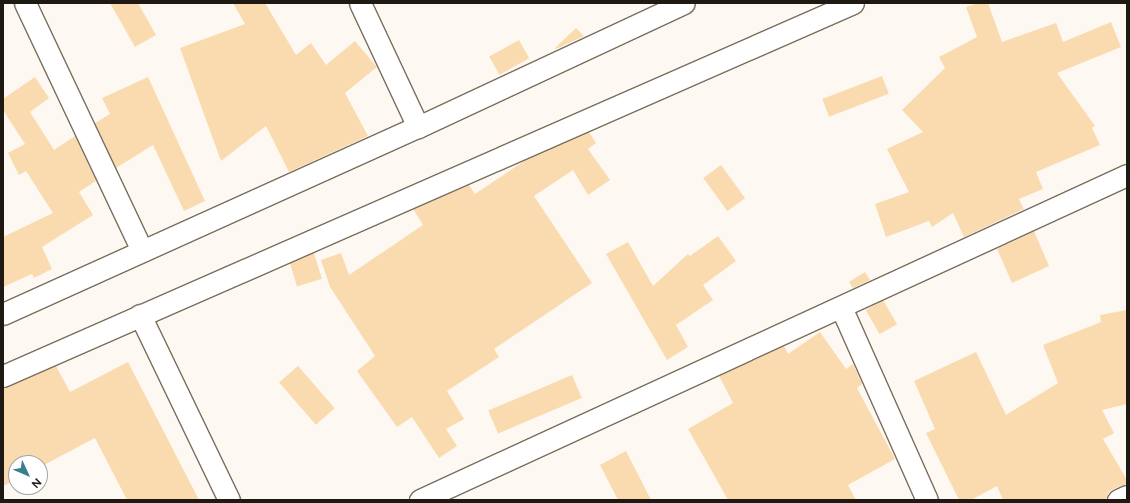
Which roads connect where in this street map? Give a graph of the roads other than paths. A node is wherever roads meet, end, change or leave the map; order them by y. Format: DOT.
graph roads {
  1 [pos="25,3"];
  2 [pos="360,3"];
  3 [pos="683,3"];
  4 [pos="853,3"];
  5 [pos="418,127"];
  6 [pos="1127,175"];
  7 [pos="142,251"];
  8 [pos="841,307"];
  9 [pos="3,314"];
  10 [pos="140,315"];
  11 [pos="3,376"];
  12 [pos="1127,496"];
  13 [pos="229,500"];
  14 [pos="420,500"];
  15 [pos="927,500"];
  16 [pos="1118,500"];
  1 -- 7 [label="street"];
  2 -- 5 [label="street"];
  3 -- 5 [label="street"];
  4 -- 10 [label="street"];
  5 -- 7 [label="street"];
  6 -- 8 [label="street"];
  7 -- 9 [label="street"];
  8 -- 14 [label="street"];
  8 -- 15 [label="street"];
  10 -- 11 [label="street"];
  10 -- 13 [label="street"];
  12 -- 16 [label="street"];
}
